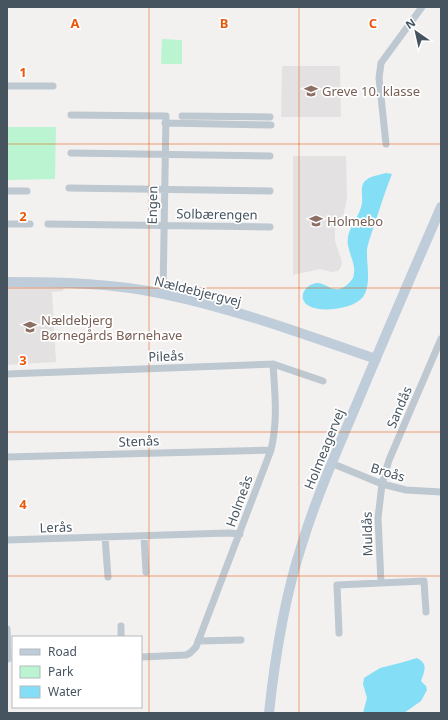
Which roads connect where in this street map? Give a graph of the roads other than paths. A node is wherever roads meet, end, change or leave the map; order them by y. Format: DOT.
graph roads {
  1 [pos="422,7"];
  2 [pos="7,86"];
  3 [pos="53,86"];
  4 [pos="71,115"];
  5 [pos="182,116"];
  6 [pos="166,120"];
  7 [pos="386,144"];
  8 [pos="71,153"];
  9 [pos="165,154"];
  10 [pos="270,156"];
  11 [pos="69,188"];
  12 [pos="7,190"];
  13 [pos="164,190"];
  14 [pos="27,191"];
  15 [pos="270,191"];
  16 [pos="441,207"];
  17 [pos="7,224"];
  18 [pos="30,224"];
  19 [pos="48,224"];
  20 [pos="164,225"];
  21 [pos="270,227"];
  22 [pos="7,282"];
  23 [pos="163,294"];
  24 [pos="441,340"];
  25 [pos="376,359"];
  26 [pos="273,364"];
  27 [pos="7,374"];
  28 [pos="323,381"];
  29 [pos="271,450"];
  30 [pos="7,457"];
  31 [pos="331,463"];
  32 [pos="382,484"];
  33 [pos="441,492"];
  34 [pos="240,534"];
  35 [pos="144,536"];
  36 [pos="105,537"];
  37 [pos="7,540"];
  38 [pos="146,572"];
  39 [pos="108,577"];
  40 [pos="381,583"];
  41 [pos="426,612"];
  42 [pos="121,626"];
  43 [pos="7,629"];
  44 [pos="339,633"];
  45 [pos="121,636"];
  46 [pos="241,640"];
  47 [pos="198,641"];
  48 [pos="142,657"];
  49 [pos="9,659"];
  50 [pos="269,713"];
  1 -- 7 [label="street"];
  2 -- 3 [label="street"];
  4 -- 6 [label="street"];
  5 -- 6 [label="street"];
  6 -- 9 [label="street, Engen"];
  8 -- 9 [label="street"];
  9 -- 10 [label="street"];
  9 -- 13 [label="street, Engen"];
  11 -- 13 [label="street, Solbærengen"];
  12 -- 14 [label="street"];
  13 -- 15 [label="street, Solbærengen"];
  13 -- 20 [label="street, Engen"];
  16 -- 25 [label="street, Holmeagervej"];
  17 -- 18 [label="street"];
  19 -- 20 [label="street, Solbærengen"];
  20 -- 21 [label="street, Solbærengen"];
  20 -- 23 [label="street, Engen"];
  22 -- 23 [label="street, Nældebjergvej"];
  23 -- 25 [label="street, Nældebjergvej"];
  24 -- 32 [label="street, Sandås"];
  25 -- 31 [label="street, Holmeagervej"];
  26 -- 27 [label="street, Pileås"];
  26 -- 28 [label="street, Pileås"];
  26 -- 29 [label="street, Holmeås"];
  29 -- 30 [label="street, Stenås"];
  29 -- 34 [label="street, Holmeås"];
  31 -- 32 [label="street, Broås"];
  31 -- 50 [label="street, Holmeagervej"];
  32 -- 33 [label="street, Broås"];
  32 -- 40 [label="street, Muldås"];
  34 -- 35 [label="street, Lerås"];
  34 -- 47 [label="street, Holmeås"];
  35 -- 36 [label="street, Lerås"];
  35 -- 38 [label="street"];
  36 -- 37 [label="street, Lerås"];
  36 -- 39 [label="street"];
  40 -- 41 [label="street"];
  40 -- 44 [label="street"];
  42 -- 45 [label="street"];
  43 -- 49 [label="street"];
  46 -- 47 [label="street"];
  47 -- 48 [label="street, Holmeås"];
}
